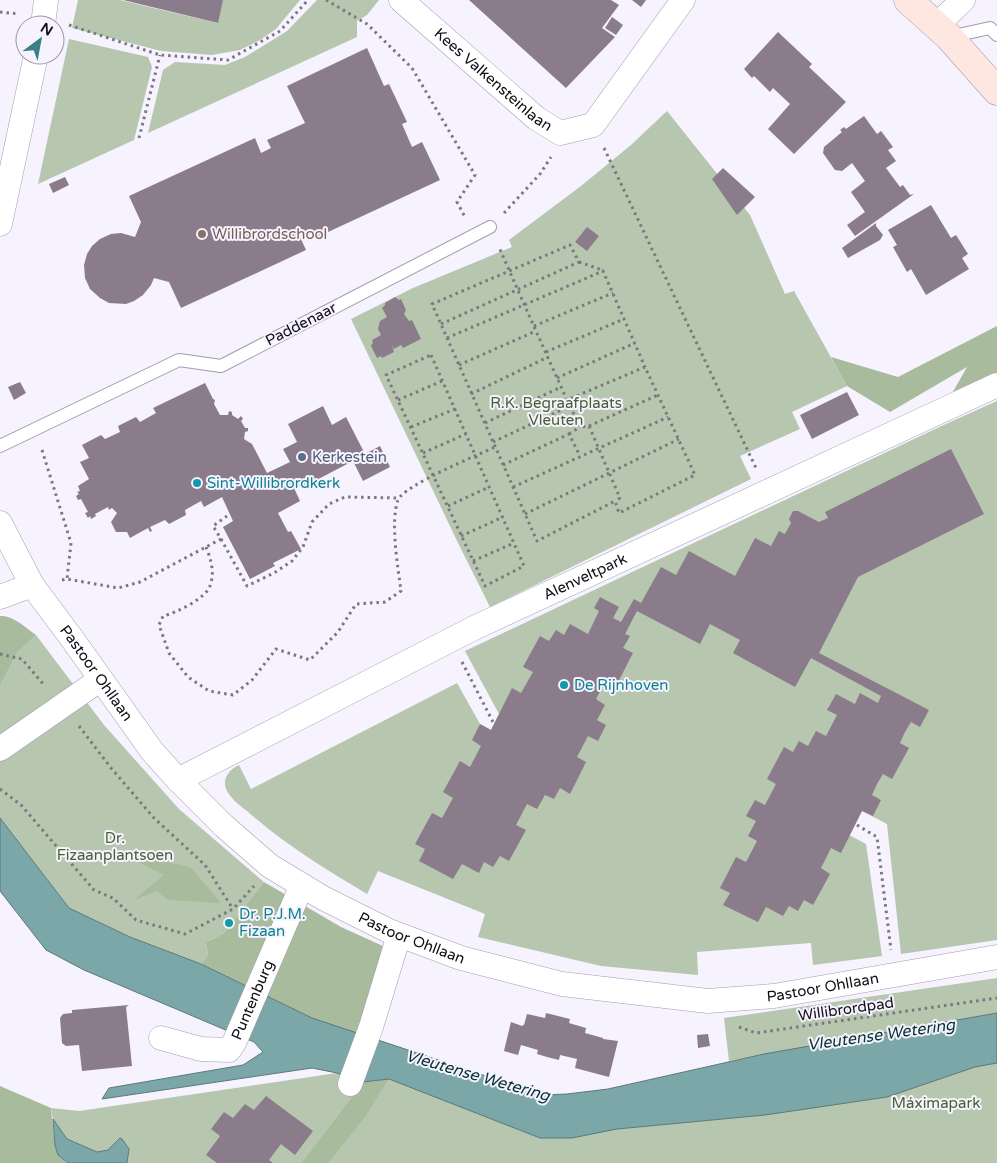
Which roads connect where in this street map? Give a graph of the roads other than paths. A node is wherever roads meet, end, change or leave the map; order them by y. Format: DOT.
graph roads {
  1 [pos="401,0"];
  2 [pos="683,0"];
  3 [pos="908,0"];
  4 [pos="963,0"];
  5 [pos="943,31"];
  6 [pos="994,32"];
  7 [pos="34,65"];
  8 [pos="997,91"];
  9 [pos="0,224"];
  10 [pos="490,227"];
  11 [pos="997,385"];
  12 [pos="0,446"];
  13 [pos="0,524"];
  14 [pos="32,585"];
  15 [pos="0,597"];
  16 [pos="101,679"];
  17 [pos="0,749"];
  18 [pos="178,780"];
  19 [pos="302,885"];
  20 [pos="399,935"];
  21 [pos="997,957"];
  22 [pos="161,1038"];
  23 [pos="350,1084"];
  1 -- 2 [label="street, Kees Valkensteinlaan"];
  3 -- 5 [label="street"];
  4 -- 5 [label="street"];
  5 -- 6 [label="lane"];
  5 -- 8 [label="street"];
  7 -- 9 [label="street"];
  10 -- 12 [label="lane, Paddenaar"];
  11 -- 18 [label="street, Alenveltpark"];
  13 -- 14 [label="street, Pastoor Ohllaan"];
  14 -- 15 [label="street"];
  14 -- 16 [label="street, Pastoor Ohllaan"];
  16 -- 17 [label="street"];
  16 -- 18 [label="street, Pastoor Ohllaan"];
  18 -- 19 [label="street, Pastoor Ohllaan"];
  19 -- 20 [label="street, Pastoor Ohllaan"];
  19 -- 22 [label="street, Puntenburg"];
  20 -- 21 [label="street, Pastoor Ohllaan"];
  20 -- 23 [label="street"];
}
